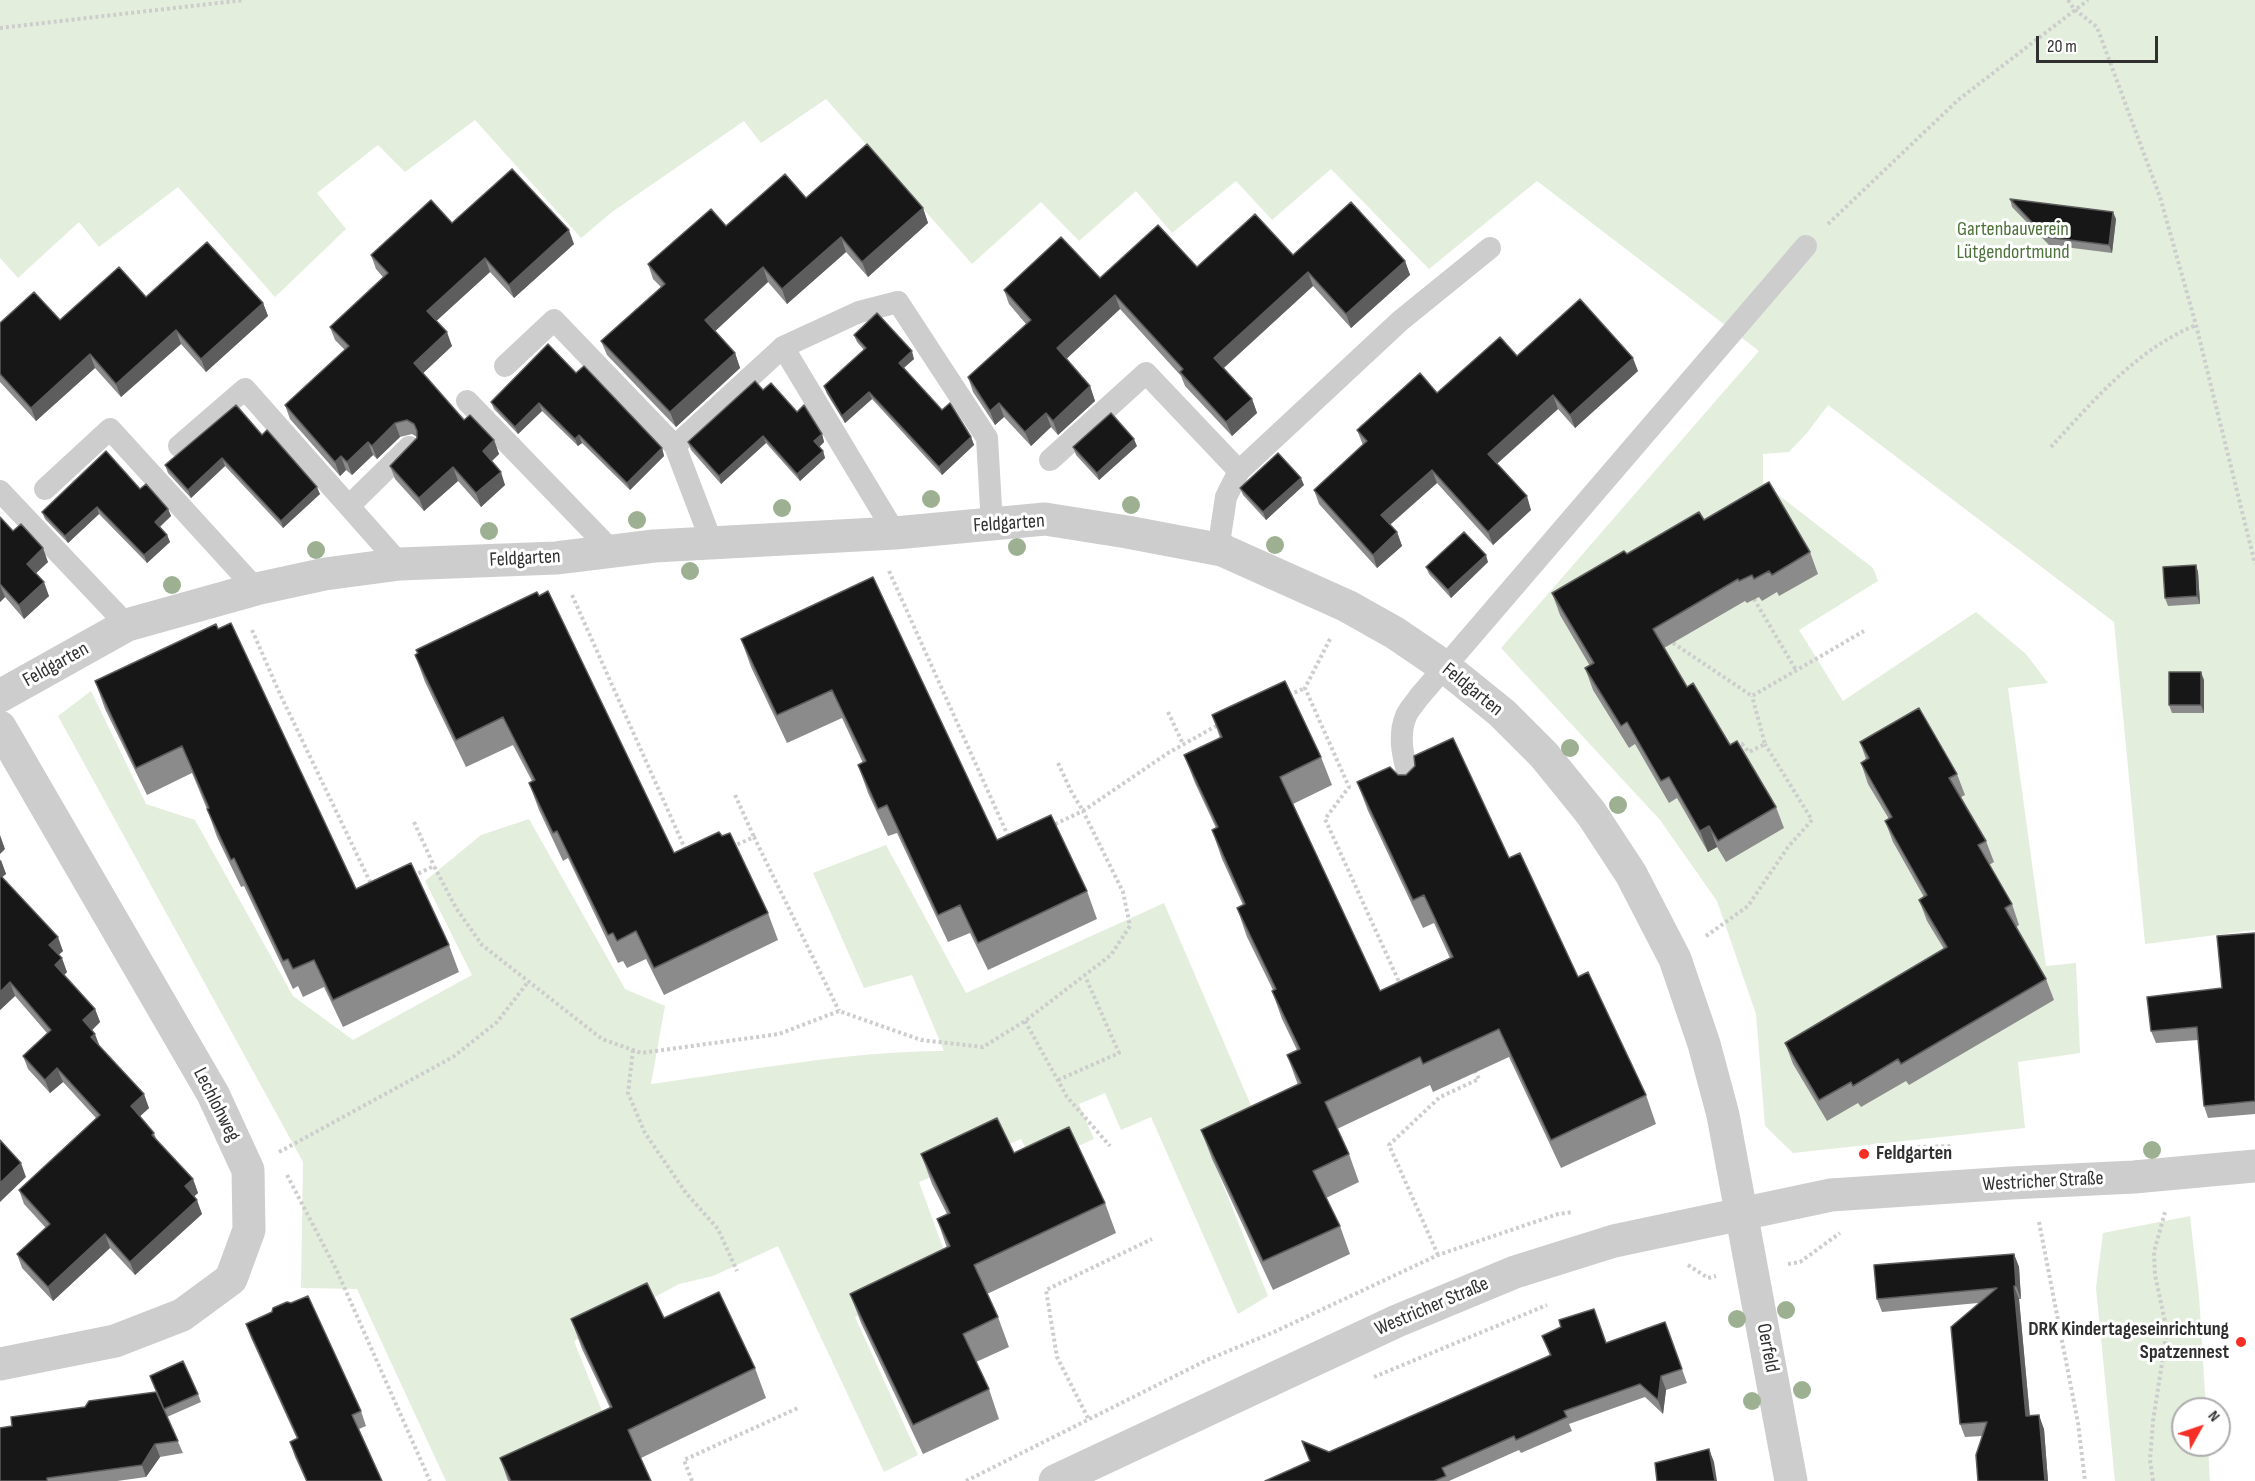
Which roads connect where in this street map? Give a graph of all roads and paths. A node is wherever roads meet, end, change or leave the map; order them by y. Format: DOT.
graph roads {
  1 [pos="244,0"];
  2 [pos="2068,0"];
  3 [pos="2088,0"];
  4 [pos="2074,9"];
  5 [pos="0,28"];
  6 [pos="1806,246"];
  7 [pos="1490,248"];
  8 [pos="2196,325"];
  9 [pos="783,347"];
  10 [pos="505,366"];
  11 [pos="467,401"];
  12 [pos="179,446"];
  13 [pos="675,446"];
  14 [pos="410,447"];
  15 [pos="2051,447"];
  16 [pos="1050,460"];
  17 [pos="1239,471"];
  18 [pos="45,489"];
  19 [pos="0,491"];
  20 [pos="349,506"];
  21 [pos="992,525"];
  22 [pos="884,533"];
  23 [pos="712,543"];
  24 [pos="1218,550"];
  25 [pos="613,552"];
  26 [pos="556,558"];
  27 [pos="400,564"];
  28 [pos="2255,564"];
  29 [pos="246,591"];
  30 [pos="1754,599"];
  31 [pos="1347,606"];
  32 [pos="127,625"];
  33 [pos="1864,631"];
  34 [pos="1673,643"];
  35 [pos="1445,667"];
  36 [pos="1796,670"];
  37 [pos="1305,688"];
  38 [pos="0,696"];
  39 [pos="1752,696"];
  40 [pos="1283,698"];
  41 [pos="1168,712"];
  42 [pos="1219,725"];
  43 [pos="0,727"];
  44 [pos="1183,744"];
  45 [pos="1765,744"];
  46 [pos="1728,749"];
  47 [pos="1058,763"];
  48 [pos="1412,790"];
  49 [pos="735,795"];
  50 [pos="1083,811"];
  51 [pos="414,822"];
  52 [pos="1042,830"];
  53 [pos="754,837"];
  54 [pos="1012,844"];
  55 [pos="723,852"];
  56 [pos="688,856"];
  57 [pos="434,866"];
  58 [pos="405,880"];
  59 [pos="376,894"];
  60 [pos="1675,959"];
  61 [pos="1084,976"];
  62 [pos="528,982"];
  63 [pos="1400,986"];
  64 [pos="838,1011"];
  65 [pos="1025,1021"];
  66 [pos="633,1050"];
  67 [pos="1474,1068"];
  68 [pos="1058,1080"];
  69 [pos="1110,1146"];
  70 [pos="276,1153"];
  71 [pos="2255,1166"];
  72 [pos="248,1170"];
  73 [pos="1831,1195"];
  74 [pos="2166,1209"];
  75 [pos="1741,1215"];
  76 [pos="2038,1222"];
  77 [pos="1152,1239"];
  78 [pos="1438,1256"];
  79 [pos="1685,1263"];
  80 [pos="1751,1269"];
  81 [pos="737,1271"];
  82 [pos="1558,1301"];
  83 [pos="0,1364"];
  84 [pos="1365,1380"];
  85 [pos="800,1407"];
  86 [pos="1088,1418"];
  87 [pos="430,1481"];
  88 [pos="692,1481"];
  89 [pos="1055,1481"];
  90 [pos="1791,1481"];
  91 [pos="2085,1481"];
  92 [pos="2153,1481"];
  1 -- 5 [label="path"];
  2 -- 4 [label="path"];
  3 -- 4 [label="path"];
  4 -- 6 [label="path"];
  4 -- 8 [label="path"];
  6 -- 35 [label="lane"];
  7 -- 17 [label="lane"];
  8 -- 15 [label="path"];
  8 -- 28 [label="path"];
  9 -- 13 [label="lane"];
  9 -- 21 [label="lane"];
  9 -- 22 [label="lane"];
  10 -- 13 [label="lane"];
  11 -- 25 [label="lane"];
  12 -- 20 [label="lane"];
  13 -- 23 [label="lane"];
  14 -- 20 [label="lane"];
  16 -- 17 [label="lane"];
  17 -- 24 [label="lane"];
  18 -- 29 [label="lane"];
  19 -- 32 [label="lane"];
  20 -- 27 [label="lane"];
  21 -- 22 [label="street, Feldgarten"];
  21 -- 24 [label="street, Feldgarten"];
  22 -- 23 [label="street, Feldgarten"];
  22 -- 54 [label="path"];
  23 -- 25 [label="street, Feldgarten"];
  24 -- 31 [label="street, Feldgarten"];
  25 -- 26 [label="street, Feldgarten"];
  26 -- 27 [label="street, Feldgarten"];
  26 -- 56 [label="path"];
  27 -- 29 [label="street, Feldgarten"];
  29 -- 32 [label="street, Feldgarten"];
  29 -- 59 [label="path"];
  30 -- 36 [label="path"];
  31 -- 35 [label="street, Feldgarten"];
  31 -- 37 [label="path"];
  32 -- 38 [label="street, Feldgarten"];
  33 -- 36 [label="path"];
  34 -- 39 [label="path"];
  35 -- 48 [label="lane"];
  35 -- 60 [label="street, Feldgarten"];
  36 -- 39 [label="path"];
  37 -- 40 [label="path"];
  37 -- 63 [label="path"];
  39 -- 45 [label="path"];
  41 -- 44 [label="path"];
  42 -- 44 [label="path"];
  43 -- 72 [label="street, Lechlohweg"];
  44 -- 50 [label="path"];
  45 -- 46 [label="path"];
  45 -- 60 [label="path"];
  47 -- 50 [label="path"];
  49 -- 53 [label="path"];
  50 -- 52 [label="path"];
  50 -- 61 [label="path"];
  51 -- 57 [label="path"];
  53 -- 55 [label="path"];
  53 -- 64 [label="path"];
  57 -- 58 [label="path"];
  57 -- 62 [label="path"];
  60 -- 75 [label="street, Feldgarten"];
  61 -- 65 [label="path"];
  61 -- 68 [label="path"];
  62 -- 66 [label="path"];
  62 -- 70 [label="path"];
  64 -- 65 [label="path"];
  64 -- 66 [label="path"];
  65 -- 68 [label="path"];
  66 -- 81 [label="path"];
  67 -- 78 [label="path"];
  68 -- 69 [label="path"];
  70 -- 72 [label="path"];
  70 -- 87 [label="path"];
  71 -- 73 [label="street, Westricher Straße"];
  72 -- 83 [label="street, Lechlohweg"];
  73 -- 75 [label="street, Westricher Straße"];
  73 -- 80 [label="path"];
  74 -- 92 [label="path"];
  75 -- 80 [label="street, Oerfeld"];
  75 -- 89 [label="street, Westricher Straße"];
  76 -- 91 [label="path"];
  77 -- 86 [label="path"];
  79 -- 80 [label="path"];
  80 -- 90 [label="street, Oerfeld"];
  82 -- 84 [label="path"];
  85 -- 88 [label="path"];
}
